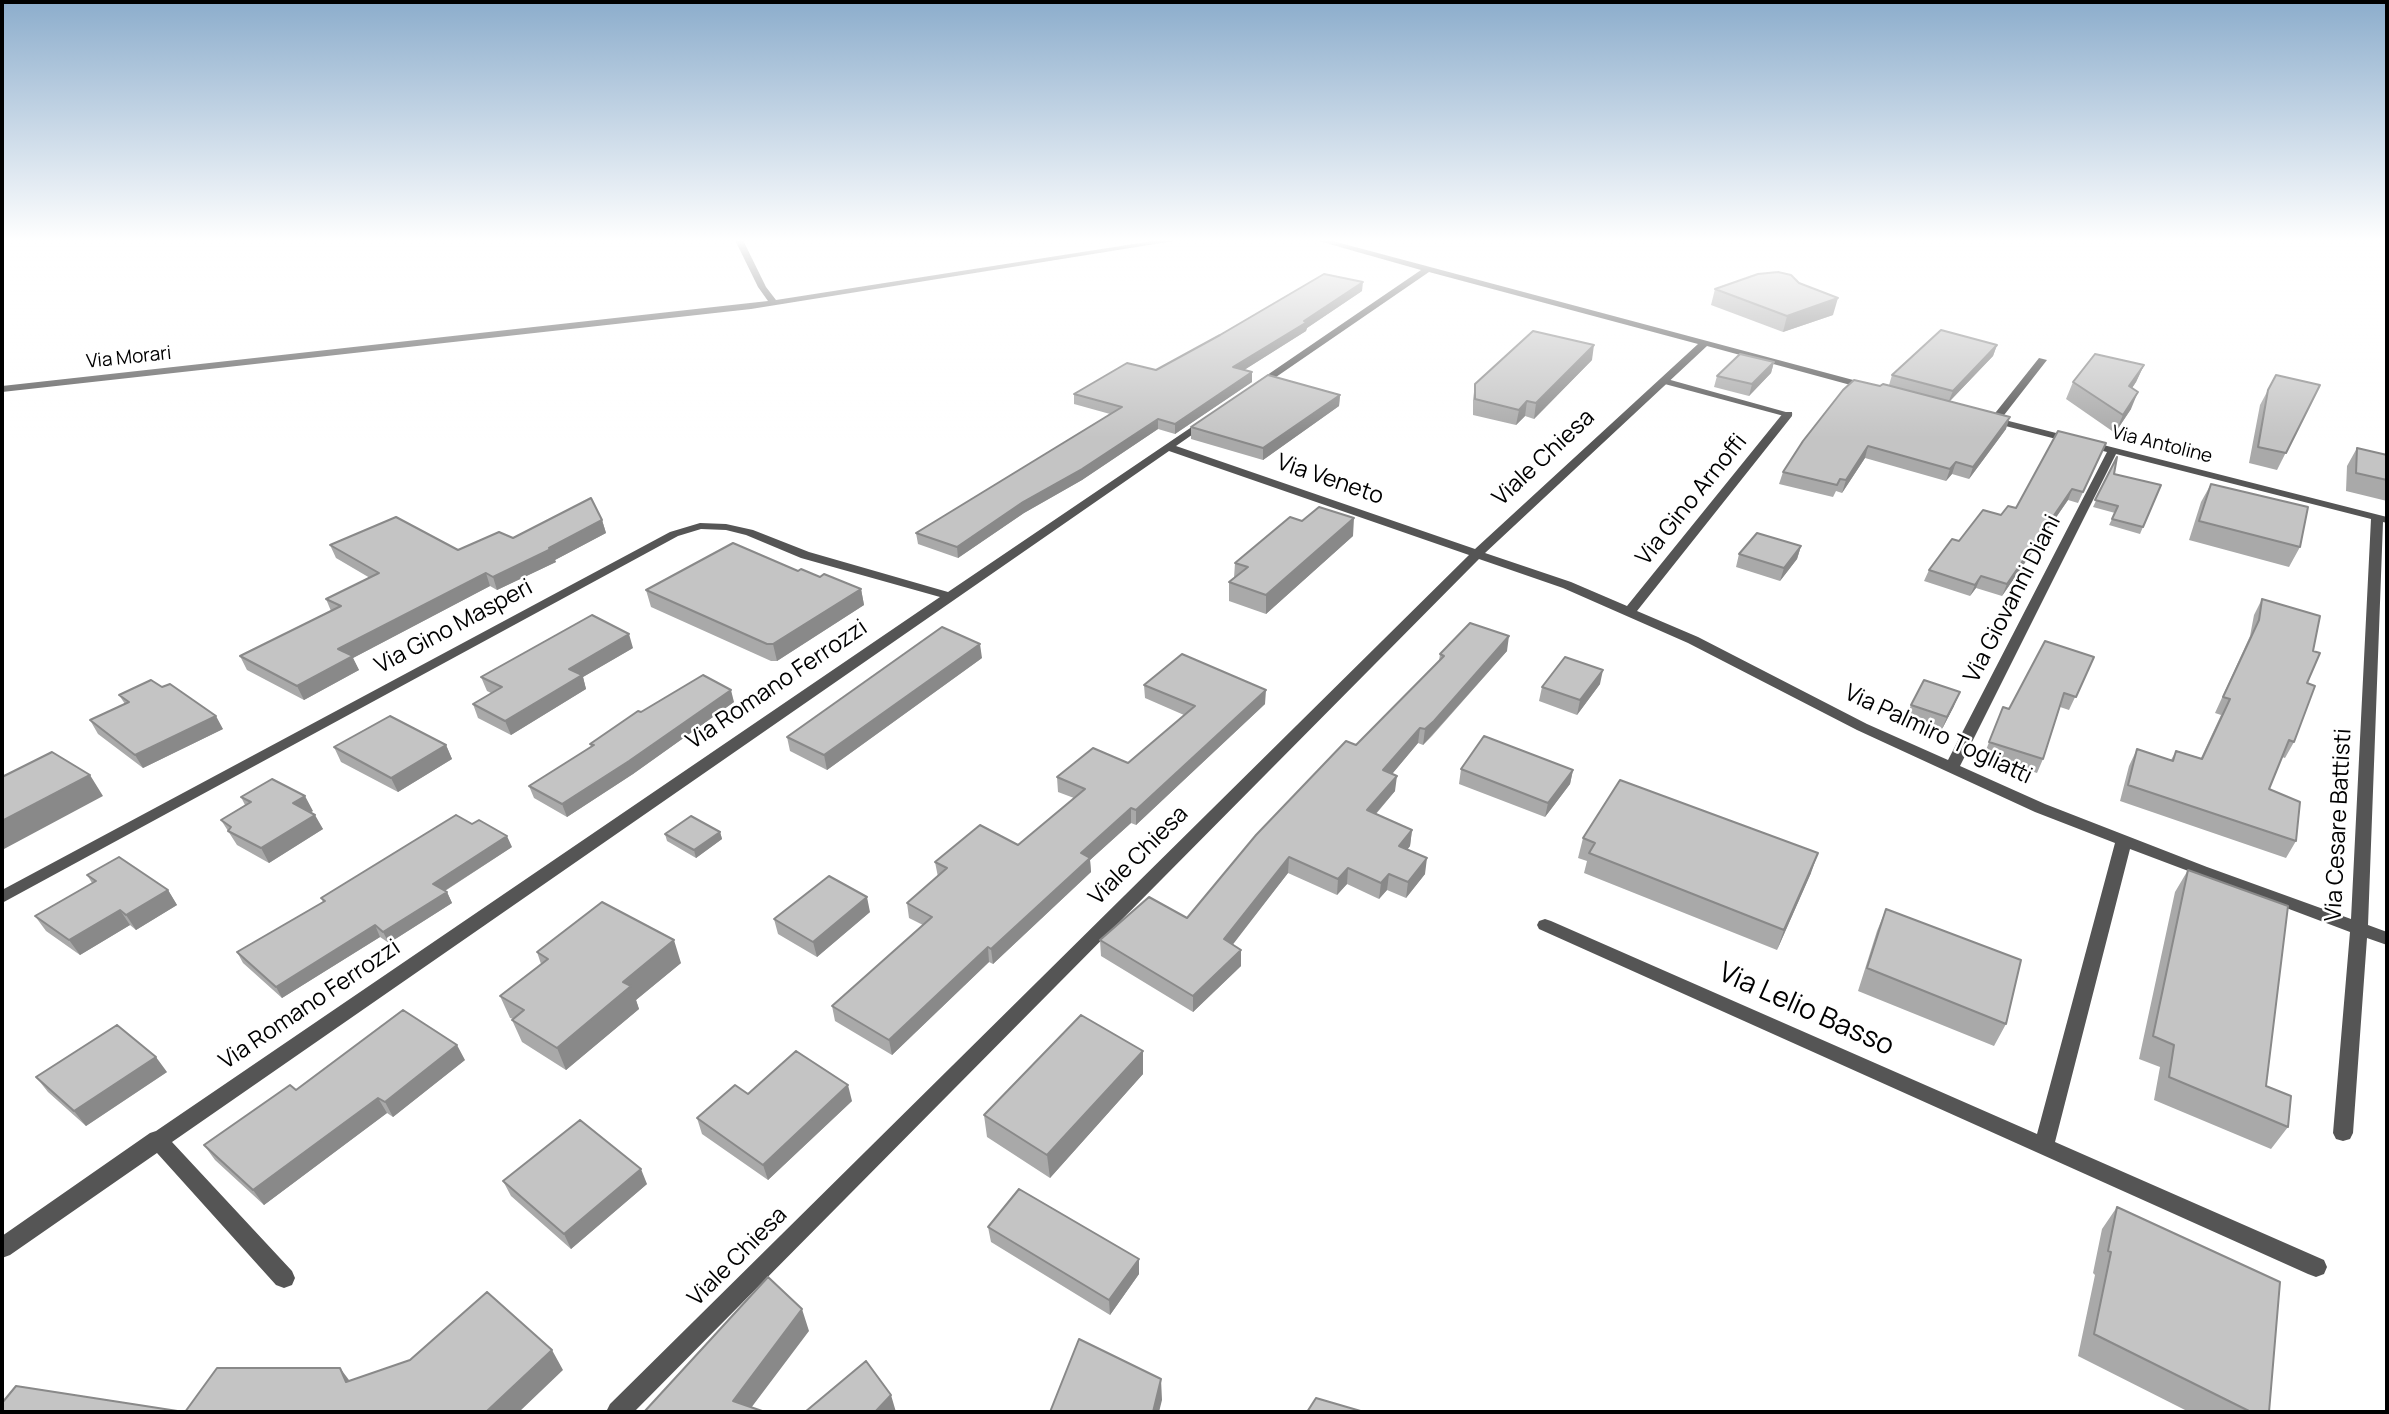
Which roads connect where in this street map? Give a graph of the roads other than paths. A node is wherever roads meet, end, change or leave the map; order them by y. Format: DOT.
graph roads {
  1 [pos="748,306"];
  2 [pos="1374,306"];
  3 [pos="1561,306"];
  4 [pos="1704,344"];
  5 [pos="2042,360"];
  6 [pos="1664,381"];
  7 [pos="2,388"];
  8 [pos="1875,389"];
  9 [pos="1247,393"];
  10 [pos="1213,416"];
  11 [pos="1981,416"];
  12 [pos="1994,420"];
  13 [pos="1168,447"];
  14 [pos="2113,450"];
  15 [pos="2382,519"];
  16 [pos="1477,554"];
  17 [pos="950,596"];
  18 [pos="1629,612"];
  19 [pos="1951,768"];
  20 [pos="2124,841"];
  21 [pos="2,897"];
  22 [pos="1545,925"];
  23 [pos="2359,929"];
  24 [pos="2387,939"];
  25 [pos="2343,1133"];
  26 [pos="157,1139"];
  27 [pos="2044,1146"];
  28 [pos="2,1248"];
  29 [pos="2316,1267"];
  30 [pos="284,1278"];
  31 [pos="618,1412"];
  1 -- 7 [label="street, Via Morari"];
  2 -- 9 [label="street"];
  3 -- 4 [label="street"];
  4 -- 6 [label="street, Viale Chiesa"];
  4 -- 8 [label="street"];
  5 -- 12 [label="street"];
  6 -- 16 [label="street, Viale Chiesa"];
  6 -- 18 [label="street, Via Gino Arnoffi"];
  10 -- 13 [label="street, Via Romano Ferrozzi"];
  11 -- 12 [label="street, Via Antoline"];
  12 -- 14 [label="street, Via Antoline"];
  13 -- 16 [label="street, Via Veneto"];
  13 -- 17 [label="street, Via Romano Ferrozzi"];
  14 -- 15 [label="street, Via Antoline"];
  14 -- 19 [label="street, Via Giovanni Diani"];
  15 -- 23 [label="street, Via Cesare Battisti"];
  16 -- 18 [label="street, Via Palmiro Togliatti"];
  16 -- 31 [label="street, Viale Chiesa"];
  17 -- 21 [label="street, Via Gino Masperi"];
  17 -- 26 [label="street, Via Romano Ferrozzi"];
  18 -- 19 [label="street, Via Palmiro Togliatti"];
  19 -- 20 [label="street, Via Palmiro Togliatti"];
  20 -- 23 [label="street, Via Palmiro Togliatti"];
  20 -- 27 [label="street"];
  22 -- 27 [label="street, Via Lelio Basso"];
  23 -- 24 [label="street, Via Palmiro Togliatti"];
  23 -- 25 [label="street, Via Cesare Battisti"];
  26 -- 28 [label="street, Via Romano Ferrozzi"];
  26 -- 30 [label="street"];
  27 -- 29 [label="street, Via Lelio Basso"];
}
